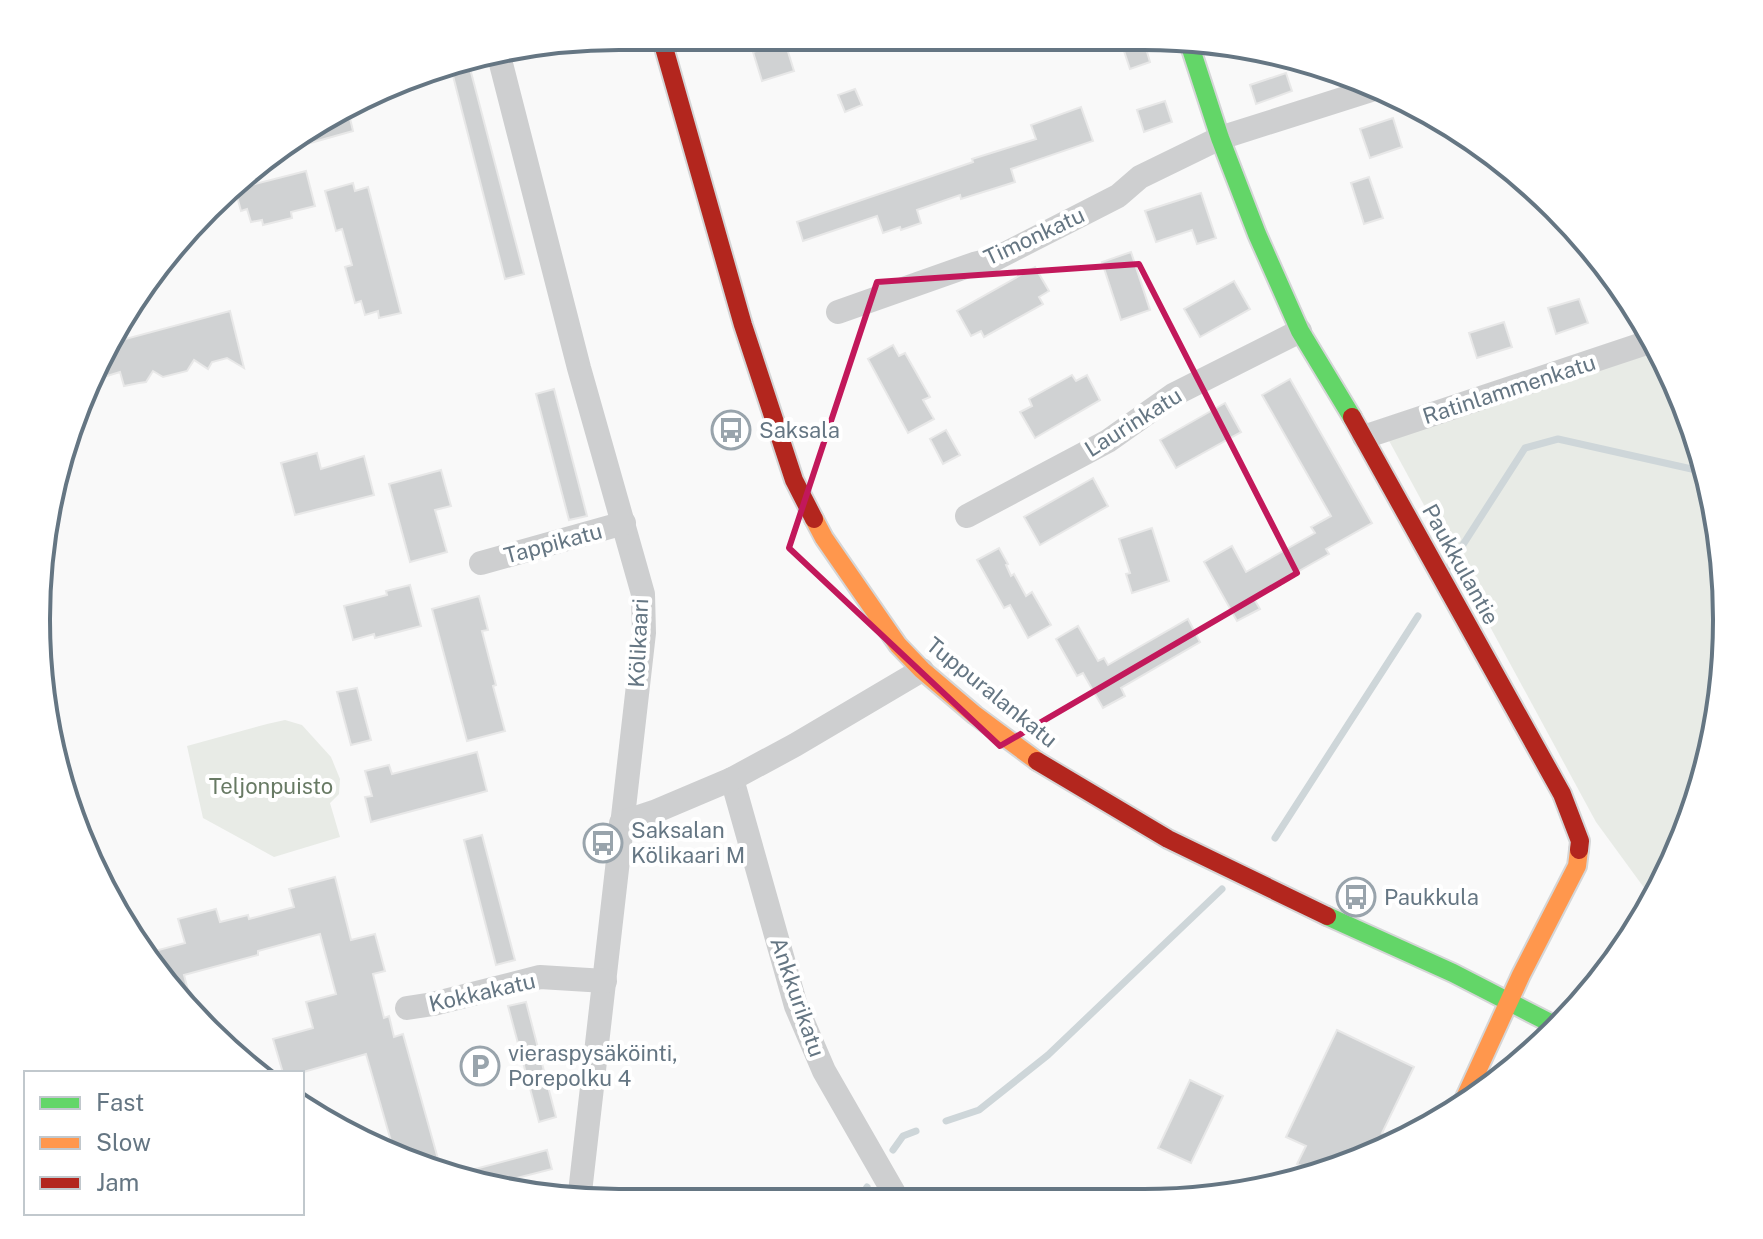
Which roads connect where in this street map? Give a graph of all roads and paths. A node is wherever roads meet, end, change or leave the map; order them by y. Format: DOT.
graph roads {
  1 [pos="665,50"];
  2 [pos="1192,52"];
  3 [pos="501,63"];
  4 [pos="1361,93"];
  5 [pos="1220,138"];
  6 [pos="838,312"];
  7 [pos="1300,331"];
  8 [pos="1642,344"];
  9 [pos="1364,437"];
  10 [pos="967,516"];
  11 [pos="624,523"];
  12 [pos="481,563"];
  13 [pos="922,670"];
  14 [pos="732,779"];
  15 [pos="621,823"];
  16 [pos="605,981"];
  17 [pos="1510,1002"];
  18 [pos="407,1008"];
  19 [pos="1547,1021"];
  20 [pos="1471,1085"];
  21 [pos="581,1188"];
  22 [pos="892,1189"];
  1 -- 13 [label="street, Tuppuralankatu"];
  2 -- 5 [label="street, Paukkulantie"];
  3 -- 11 [label="street, Kölikaari"];
  4 -- 5 [label="street, Timonkatu"];
  5 -- 6 [label="street, Timonkatu"];
  5 -- 7 [label="street, Paukkulantie"];
  7 -- 9 [label="street, Paukkulantie"];
  7 -- 10 [label="street, Laurinkatu"];
  8 -- 9 [label="street, Ratinlammenkatu"];
  9 -- 17 [label="street, Paukkulantie"];
  11 -- 12 [label="street, Tappikatu"];
  11 -- 15 [label="street, Kölikaari"];
  13 -- 14 [label="street"];
  13 -- 17 [label="street, Tuppuralankatu"];
  14 -- 15 [label="street"];
  14 -- 22 [label="street, Ankkurikatu"];
  15 -- 16 [label="street, Kölikaari"];
  16 -- 18 [label="street, Kokkakatu"];
  16 -- 21 [label="street, Kölikaari"];
  17 -- 19 [label="street, Tuppuralankatu"];
  17 -- 20 [label="street, Paukkulantie"];
}
